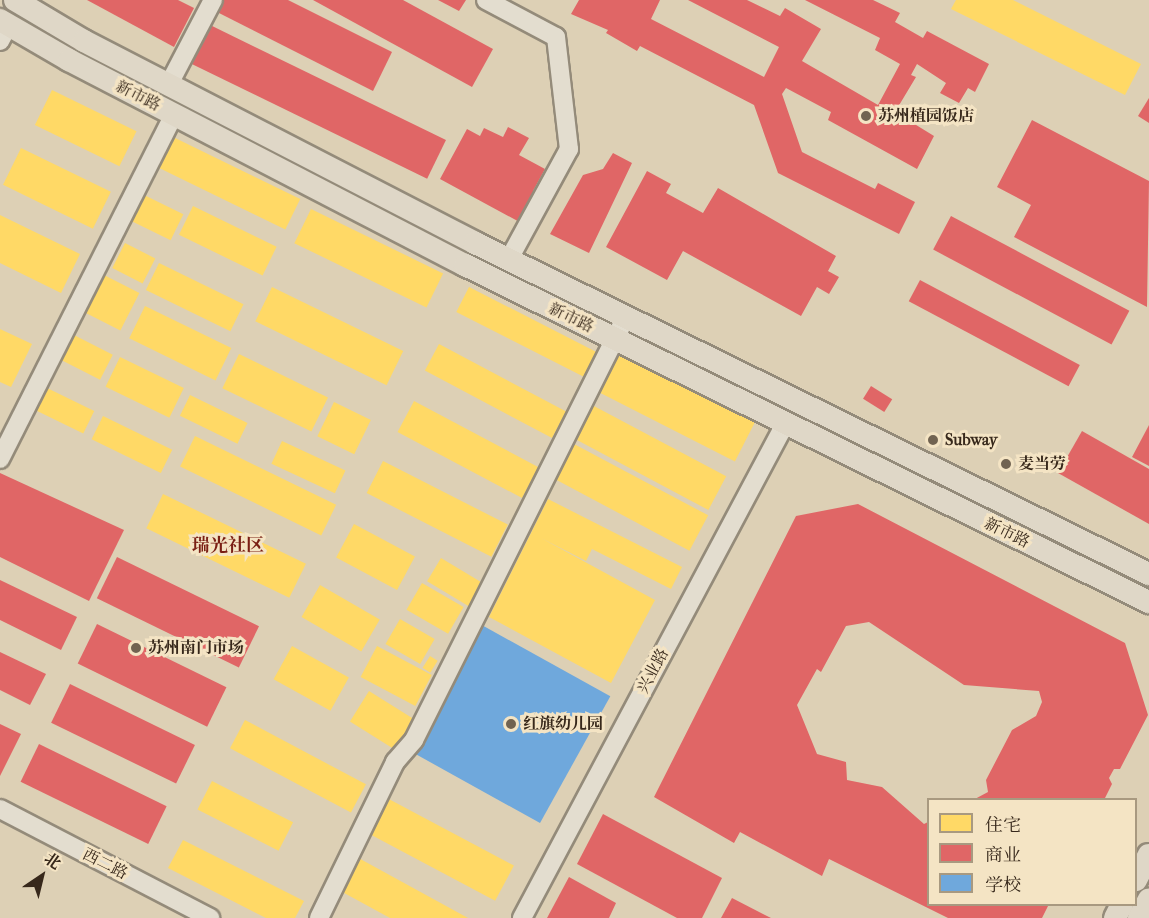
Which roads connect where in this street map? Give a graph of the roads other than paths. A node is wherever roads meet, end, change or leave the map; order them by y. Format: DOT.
graph roads {
  1 [pos="213,0"];
  2 [pos="486,0"];
  3 [pos="19,1"];
  4 [pos="3,28"];
  5 [pos="168,86"];
  6 [pos="174,114"];
  7 [pos="509,260"];
  8 [pos="626,317"];
  9 [pos="615,340"];
  10 [pos="784,424"];
  11 [pos="0,459"];
  12 [pos="1149,574"];
  13 [pos="1149,602"];
  14 [pos="0,809"];
  15 [pos="1149,855"];
  16 [pos="1137,878"];
  17 [pos="1149,899"];
  18 [pos="210,918"];
  19 [pos="319,918"];
  20 [pos="522,918"];
  21 [pos="1139,918"];
  1 -- 5 [label="street"];
  2 -- 7 [label="street"];
  3 -- 4 [label="main road"];
  3 -- 5 [label="main road, 新市路"];
  4 -- 6 [label="main road, 新市路"];
  5 -- 7 [label="main road, 新市路"];
  6 -- 9 [label="main road, 新市路"];
  6 -- 11 [label="street"];
  7 -- 8 [label="main road, 新市路"];
  8 -- 9 [label="street"];
  8 -- 12 [label="main road, 新市路"];
  9 -- 10 [label="main road, 新市路"];
  9 -- 19 [label="street"];
  10 -- 13 [label="main road, 新市路"];
  10 -- 20 [label="street, 兴业路"];
  14 -- 18 [label="street, 西二路"];
  15 -- 16 [label="main road"];
  17 -- 21 [label="main road"];
}
